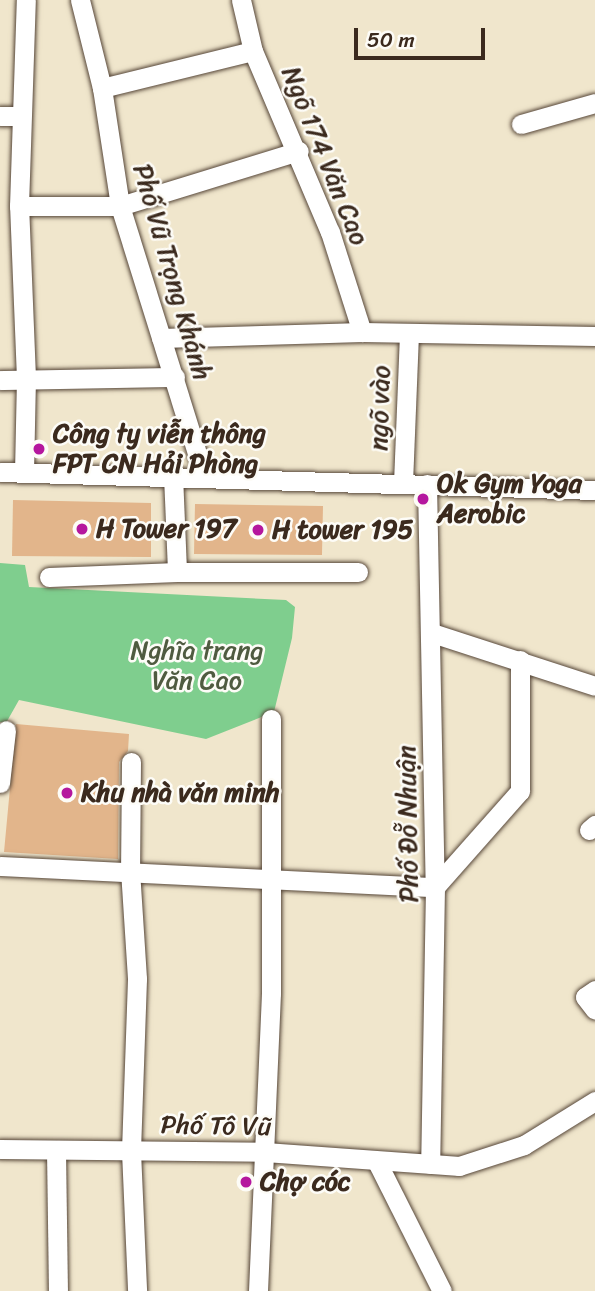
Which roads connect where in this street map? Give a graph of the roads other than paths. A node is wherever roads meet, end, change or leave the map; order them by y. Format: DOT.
graph roads {
  1 [pos="26,0"];
  2 [pos="80,0"];
  3 [pos="241,0"];
  4 [pos="253,51"];
  5 [pos="102,88"];
  6 [pos="595,103"];
  7 [pos="0,116"];
  8 [pos="20,116"];
  9 [pos="521,124"];
  10 [pos="299,151"];
  11 [pos="19,206"];
  12 [pos="120,206"];
  13 [pos="362,332"];
  14 [pos="409,335"];
  15 [pos="595,335"];
  16 [pos="161,338"];
  17 [pos="175,377"];
  18 [pos="26,378"];
  19 [pos="0,380"];
  20 [pos="0,472"];
  21 [pos="24,473"];
  22 [pos="173,475"];
  23 [pos="204,475"];
  24 [pos="403,483"];
  25 [pos="427,484"];
  26 [pos="595,490"];
  27 [pos="177,572"];
  28 [pos="358,572"];
  29 [pos="49,578"];
  30 [pos="432,633"];
  31 [pos="520,660"];
  32 [pos="595,686"];
  33 [pos="271,719"];
  34 [pos="5,730"];
  35 [pos="131,762"];
  36 [pos="0,783"];
  37 [pos="0,866"];
  38 [pos="130,870"];
  39 [pos="273,877"];
  40 [pos="435,887"];
  41 [pos="595,990"];
  42 [pos="595,1010"];
  43 [pos="595,1101"];
  44 [pos="0,1149"];
  45 [pos="56,1150"];
  46 [pos="131,1151"];
  47 [pos="265,1152"];
  48 [pos="378,1164"];
  49 [pos="430,1164"];
  50 [pos="440,1290"];
  51 [pos="58,1291"];
  52 [pos="137,1291"];
  53 [pos="258,1291"];
  1 -- 8 [label="street"];
  2 -- 5 [label="street, Phố Vũ Trọng Khánh"];
  3 -- 4 [label="street, Ngõ 174 Văn Cao"];
  4 -- 5 [label="street"];
  4 -- 10 [label="street, Ngõ 174 Văn Cao"];
  5 -- 12 [label="street, Phố Vũ Trọng Khánh"];
  6 -- 9 [label="street"];
  7 -- 8 [label="street"];
  8 -- 11 [label="street"];
  10 -- 12 [label="street"];
  10 -- 13 [label="street, Ngõ 174 Văn Cao"];
  11 -- 12 [label="street"];
  11 -- 18 [label="street"];
  12 -- 16 [label="street, Phố Vũ Trọng Khánh"];
  13 -- 14 [label="street"];
  13 -- 16 [label="street"];
  14 -- 15 [label="street"];
  14 -- 24 [label="street, ngõ vào"];
  16 -- 17 [label="street, Phố Vũ Trọng Khánh"];
  17 -- 18 [label="street"];
  17 -- 23 [label="street, Phố Vũ Trọng Khánh"];
  18 -- 19 [label="street"];
  18 -- 21 [label="street"];
  20 -- 21 [label="street"];
  21 -- 22 [label="street"];
  22 -- 23 [label="street"];
  22 -- 27 [label="street"];
  23 -- 24 [label="street"];
  24 -- 25 [label="street"];
  25 -- 26 [label="street"];
  25 -- 30 [label="street, Phố Đỗ Nhuận"];
  27 -- 28 [label="street"];
  27 -- 29 [label="street"];
  30 -- 31 [label="street"];
  30 -- 40 [label="street, Phố Đỗ Nhuận"];
  31 -- 32 [label="street"];
  31 -- 40 [label="street"];
  33 -- 39 [label="street"];
  34 -- 36 [label="street"];
  35 -- 38 [label="street"];
  37 -- 38 [label="street"];
  38 -- 39 [label="street"];
  38 -- 46 [label="street"];
  39 -- 40 [label="street"];
  39 -- 47 [label="street"];
  40 -- 49 [label="street, Phố Đỗ Nhuận"];
  41 -- 42 [label="street"];
  43 -- 49 [label="street, Phố Tô Vũ"];
  44 -- 45 [label="street, Phố Tô Vũ"];
  45 -- 46 [label="street, Phố Tô Vũ"];
  45 -- 51 [label="street"];
  46 -- 47 [label="street, Phố Tô Vũ"];
  46 -- 52 [label="street"];
  47 -- 48 [label="street, Phố Tô Vũ"];
  47 -- 53 [label="street"];
  48 -- 49 [label="street, Phố Tô Vũ"];
  48 -- 50 [label="street"];
}
